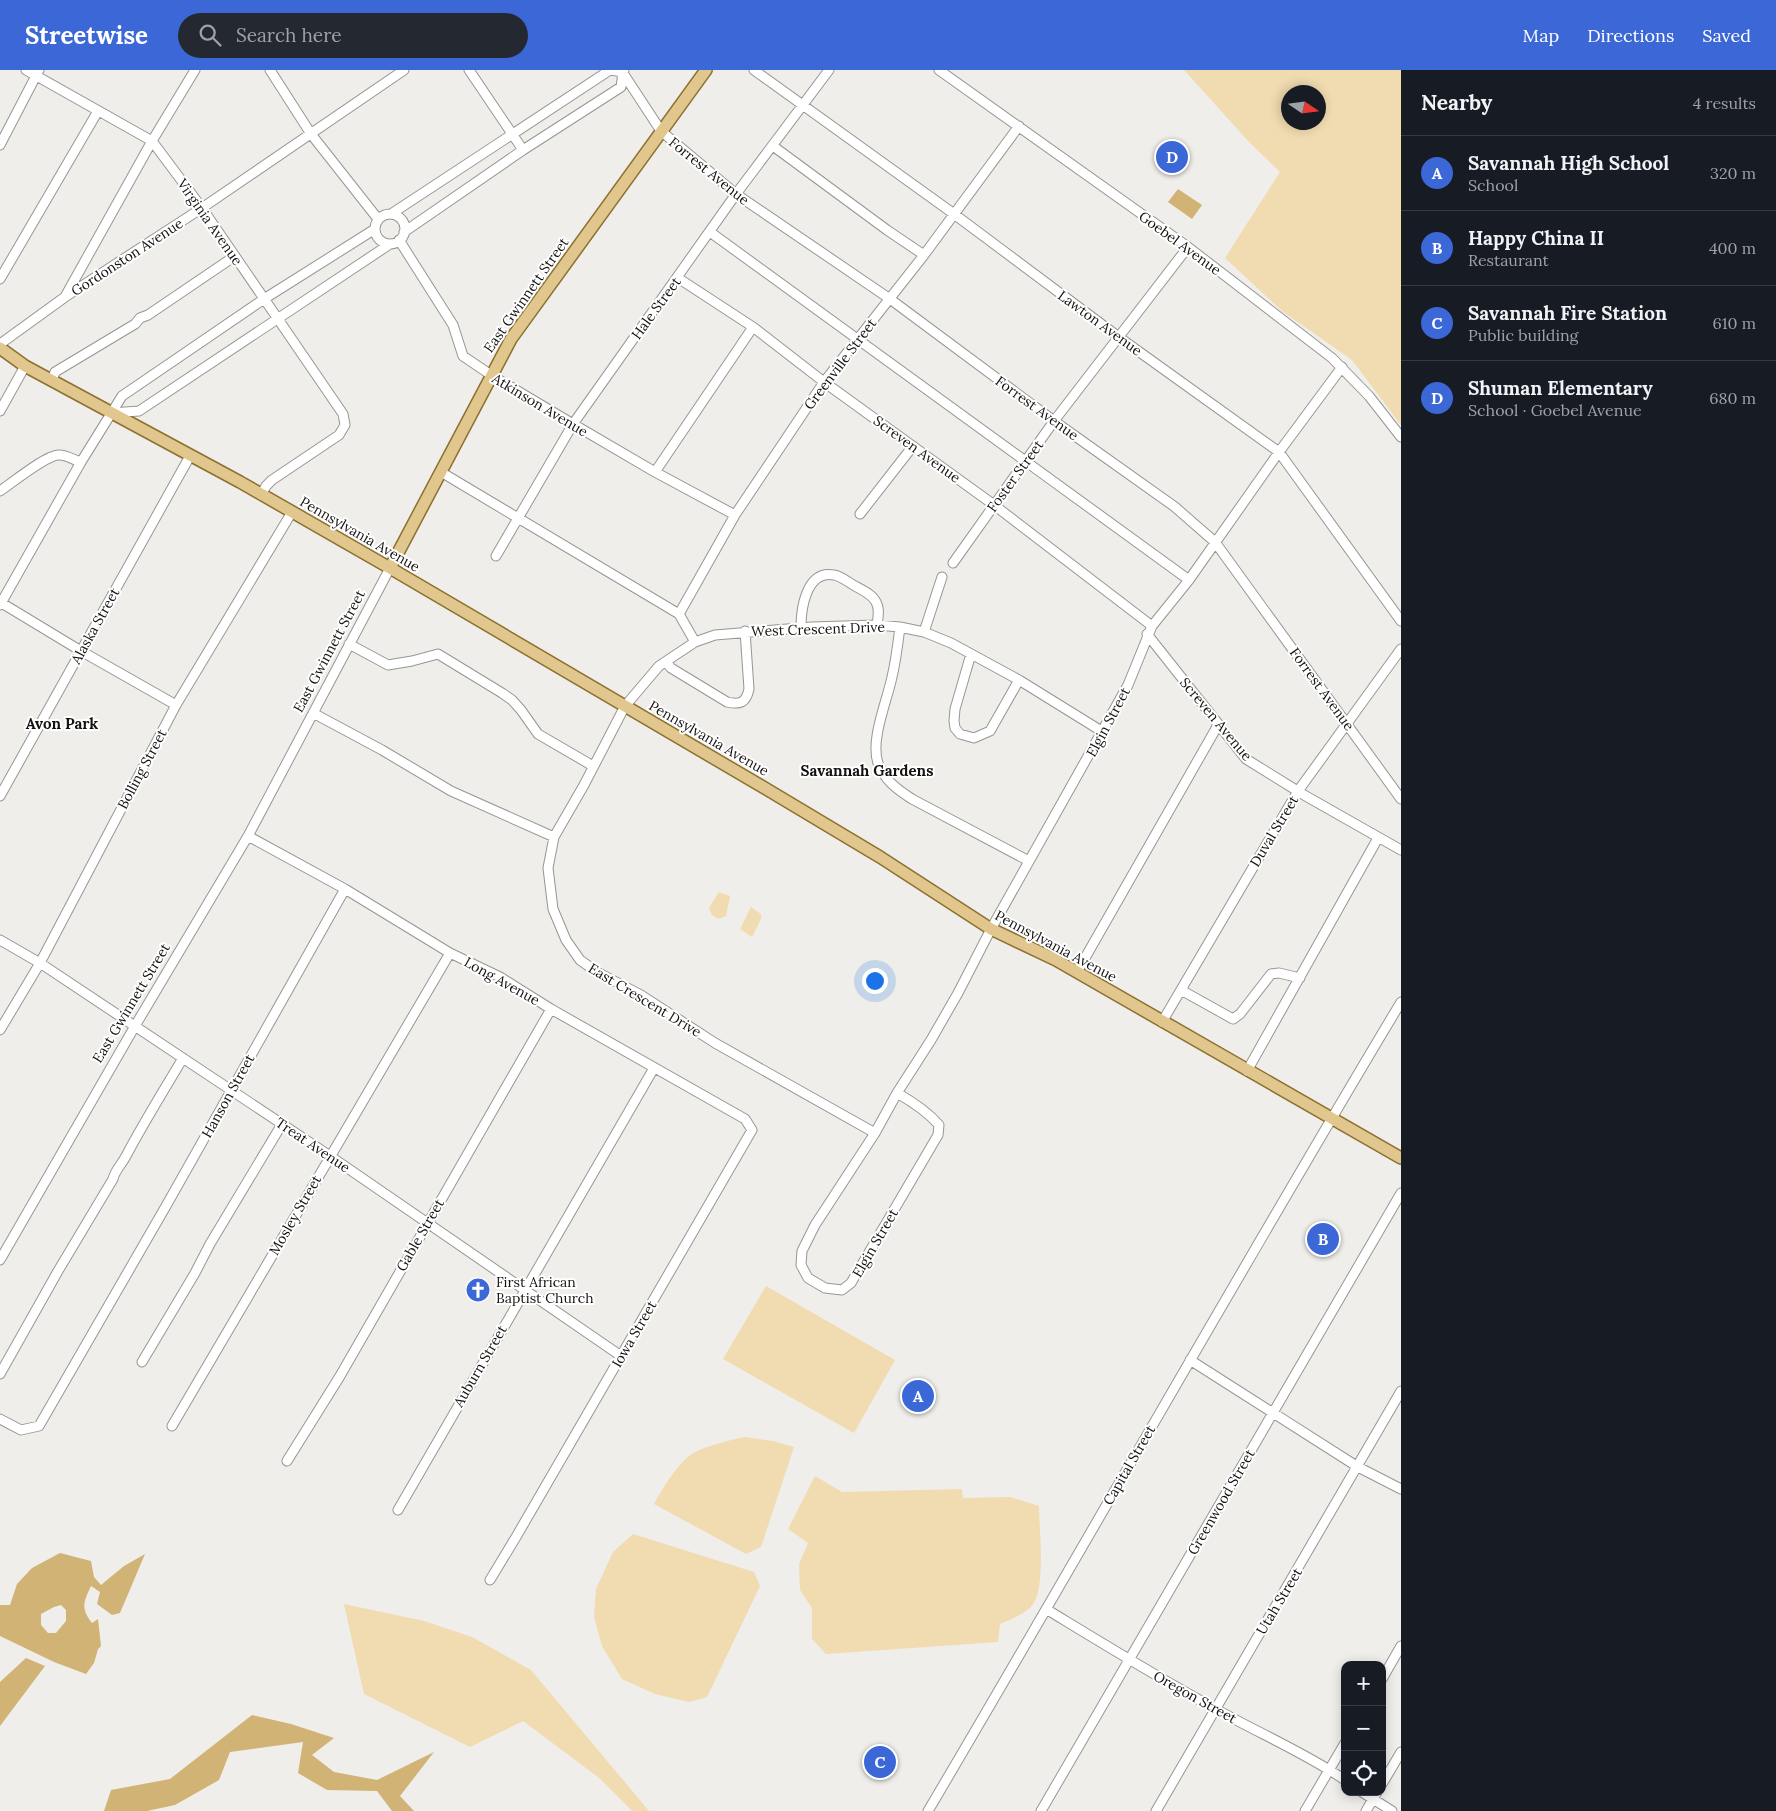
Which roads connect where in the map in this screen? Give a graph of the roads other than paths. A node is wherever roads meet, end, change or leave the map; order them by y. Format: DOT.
graph roads {
  1 [pos="26,70"];
  2 [pos="195,70"];
  3 [pos="270,70"];
  4 [pos="404,70"];
  5 [pos="469,70"];
  6 [pos="706,70"];
  7 [pos="754,70"];
  8 [pos="829,70"];
  9 [pos="939,70"];
  10 [pos="623,71"];
  11 [pos="38,73"];
  12 [pos="803,105"];
  13 [pos="98,111"];
  14 [pos="1019,126"];
  15 [pos="661,131"];
  16 [pos="311,134"];
  17 [pos="512,135"];
  18 [pos="152,141"];
  19 [pos="0,145"];
  20 [pos="773,146"];
  21 [pos="523,150"];
  22 [pos="736,194"];
  23 [pos="202,208"];
  24 [pos="391,214"];
  25 [pos="954,214"];
  26 [pos="376,224"];
  27 [pos="710,232"];
  28 [pos="398,239"];
  29 [pos="1188,247"];
  30 [pos="924,255"];
  31 [pos="235,256"];
  32 [pos="678,278"];
  33 [pos="0,279"];
  34 [pos="65,297"];
  35 [pos="264,299"];
  36 [pos="890,299"];
  37 [pos="277,318"];
  38 [pos="753,327"];
  39 [pos="1120,338"];
  40 [pos="858,340"];
  41 [pos="0,344"];
  42 [pos="0,348"];
  43 [pos="25,366"];
  44 [pos="1342,367"];
  45 [pos="490,375"];
  46 [pos="52,381"];
  47 [pos="824,382"];
  48 [pos="0,411"];
  49 [pos="111,413"];
  50 [pos="1054,421"];
  51 [pos="572,424"];
  52 [pos="1401,437"];
  53 [pos="913,446"];
  54 [pos="1279,452"];
  55 [pos="190,456"];
  56 [pos="1025,461"];
  57 [pos="81,462"];
  58 [pos="441,472"];
  59 [pos="655,472"];
  60 [pos="0,492"];
  61 [pos="261,494"];
  62 [pos="994,505"];
  63 [pos="292,512"];
  64 [pos="860,514"];
  65 [pos="735,515"];
  66 [pos="518,516"];
  67 [pos="1215,542"];
  68 [pos="496,556"];
  69 [pos="953,563"];
  70 [pos="390,568"];
  71 [pos="942,577"];
  72 [pos="1189,580"];
  73 [pos="0,603"];
  74 [pos="679,614"];
  75 [pos="1401,621"];
  76 [pos="877,625"];
  77 [pos="1152,626"];
  78 [pos="801,627"];
  79 [pos="900,627"];
  80 [pos="746,631"];
  81 [pos="924,632"];
  82 [pos="1147,634"];
  83 [pos="695,642"];
  84 [pos="349,644"];
  85 [pos="1401,649"];
  86 [pos="81,652"];
  87 [pos="972,654"];
  88 [pos="666,662"];
  89 [pos="1019,680"];
  90 [pos="176,705"];
  91 [pos="625,706"];
  92 [pos="313,713"];
  93 [pos="1346,723"];
  94 [pos="1218,725"];
  95 [pos="1103,732"];
  96 [pos="593,766"];
  97 [pos="1298,791"];
  98 [pos="0,796"];
  99 [pos="1401,799"];
  100 [pos="248,836"];
  101 [pos="554,837"];
  102 [pos="1378,838"];
  103 [pos="1401,850"];
  104 [pos="1029,861"];
  105 [pos="345,889"];
  106 [pos="991,929"];
  107 [pos="0,940"];
  108 [pos="450,953"];
  109 [pos="40,963"];
  110 [pos="1077,972"];
  111 [pos="1300,978"];
  112 [pos="1181,990"];
  113 [pos="1401,1002"];
  114 [pos="552,1008"];
  115 [pos="1162,1022"];
  116 [pos="135,1026"];
  117 [pos="0,1030"];
  118 [pos="183,1058"];
  119 [pos="654,1068"];
  120 [pos="1248,1071"];
  121 [pos="231,1090"];
  122 [pos="897,1094"];
  123 [pos="1331,1118"];
  124 [pos="282,1124"];
  125 [pos="752,1130"];
  126 [pos="875,1133"];
  127 [pos="330,1156"];
  128 [pos="1401,1158"];
  129 [pos="1401,1193"];
  130 [pos="427,1224"];
  131 [pos="0,1260"];
  132 [pos="524,1290"];
  133 [pos="621,1356"];
  134 [pos="1190,1360"];
  135 [pos="142,1362"];
  136 [pos="0,1374"];
  137 [pos="1401,1391"];
  138 [pos="1272,1414"];
  139 [pos="0,1418"];
  140 [pos="172,1426"];
  141 [pos="287,1461"];
  142 [pos="1358,1467"];
  143 [pos="1401,1489"];
  144 [pos="398,1510"];
  145 [pos="490,1580"];
  146 [pos="1046,1609"];
  147 [pos="1401,1646"];
  148 [pos="1128,1659"];
  149 [pos="1386,1672"];
  150 [pos="1215,1709"];
  151 [pos="1341,1750"];
  152 [pos="1401,1752"];
  153 [pos="1329,1769"];
  154 [pos="1341,1777"];
  155 [pos="1386,1777"];
  156 [pos="1375,1796"];
  157 [pos="928,1811"];
  158 [pos="1041,1811"];
  159 [pos="1156,1811"];
  160 [pos="1305,1811"];
  161 [pos="1366,1811"];
  162 [pos="1392,1811"];
  1 -- 11 [label="street, Virginia Avenue"];
  2 -- 18 [label="street"];
  3 -- 16 [label="street, Atkinson Avenue"];
  4 -- 16 [label="street, Gordonston Avenue"];
  5 -- 17 [label="street"];
  6 -- 15 [label="main road, East Gwinnett Street"];
  7 -- 12 [label="street, Lawton Avenue"];
  8 -- 12 [label="street, Hale Street"];
  9 -- 14 [label="street, Goebel Avenue"];
  10 -- 15 [label="street, Forrest Avenue"];
  10 -- 17 [label="street"];
  10 -- 21 [label="street"];
  11 -- 13 [label="street, Virginia Avenue"];
  11 -- 19 [label="street"];
  12 -- 20 [label="street, Hale Street"];
  12 -- 25 [label="street, Lawton Avenue"];
  13 -- 18 [label="street, Virginia Avenue"];
  13 -- 33 [label="street"];
  14 -- 25 [label="street, Greenville Street"];
  14 -- 29 [label="street, Goebel Avenue"];
  15 -- 22 [label="street, Forrest Avenue"];
  15 -- 45 [label="main road, East Gwinnett Street"];
  16 -- 23 [label="street, Gordonston Avenue"];
  16 -- 26 [label="street, Atkinson Avenue"];
  17 -- 21 [label="street"];
  17 -- 24 [label="street"];
  18 -- 23 [label="street, Virginia Avenue"];
  18 -- 34 [label="street"];
  20 -- 22 [label="street, Hale Street"];
  20 -- 30 [label="street"];
  21 -- 28 [label="street"];
  22 -- 27 [label="street, Hale Street"];
  22 -- 36 [label="street, Forrest Avenue"];
  23 -- 31 [label="street, Virginia Avenue"];
  23 -- 34 [label="street, Gordonston Avenue"];
  24 -- 26 [label="street"];
  24 -- 28 [label="street, Atkinson Avenue"];
  25 -- 30 [label="street, Greenville Street"];
  25 -- 39 [label="street, Lawton Avenue"];
  26 -- 28 [label="street, Atkinson Avenue"];
  26 -- 35 [label="street"];
  27 -- 32 [label="street, Hale Street"];
  27 -- 40 [label="street"];
  28 -- 37 [label="street"];
  28 -- 45 [label="street, Atkinson Avenue"];
  29 -- 39 [label="street, Foster Street"];
  29 -- 44 [label="street, Goebel Avenue"];
  30 -- 36 [label="street, Greenville Street"];
  31 -- 35 [label="street, Virginia Avenue"];
  31 -- 46 [label="street"];
  32 -- 38 [label="street, Screven Avenue"];
  32 -- 51 [label="street, Hale Street"];
  34 -- 41 [label="street, Gordonston Avenue"];
  35 -- 37 [label="street, Virginia Avenue"];
  35 -- 49 [label="street"];
  36 -- 40 [label="street, Greenville Street"];
  36 -- 50 [label="street, Forrest Avenue"];
  37 -- 49 [label="street"];
  37 -- 61 [label="street, Virginia Avenue"];
  38 -- 47 [label="street, Screven Avenue"];
  38 -- 59 [label="street"];
  39 -- 50 [label="street, Foster Street"];
  39 -- 54 [label="street, Lawton Avenue"];
  40 -- 47 [label="street, Greenville Street"];
  40 -- 56 [label="street"];
  42 -- 43 [label="main road, Pennsylvania Avenue"];
  43 -- 46 [label="main road, Pennsylvania Avenue"];
  43 -- 48 [label="street"];
  44 -- 52 [label="street, Goebel Avenue"];
  44 -- 54 [label="street, Elgin Street"];
  45 -- 51 [label="street, Atkinson Avenue"];
  45 -- 58 [label="main road, East Gwinnett Street"];
  46 -- 49 [label="main road, Pennsylvania Avenue"];
  47 -- 53 [label="street, Screven Avenue"];
  47 -- 65 [label="street, Greenville Street"];
  49 -- 55 [label="main road, Pennsylvania Avenue"];
  49 -- 57 [label="street"];
  50 -- 56 [label="street, Foster Street"];
  50 -- 67 [label="street, Forrest Avenue"];
  51 -- 59 [label="street, Atkinson Avenue"];
  51 -- 66 [label="street, Hale Street"];
  53 -- 62 [label="street, Screven Avenue"];
  53 -- 64 [label="street"];
  54 -- 67 [label="street, Elgin Street"];
  54 -- 75 [label="street, Lawton Avenue"];
  55 -- 61 [label="main road, Pennsylvania Avenue"];
  55 -- 86 [label="street, Alaska Street"];
  56 -- 62 [label="street, Foster Street"];
  56 -- 72 [label="street"];
  57 -- 60 [label="street"];
  57 -- 73 [label="street"];
  58 -- 66 [label="street"];
  58 -- 70 [label="main road, East Gwinnett Street"];
  59 -- 65 [label="street, Atkinson Avenue"];
  61 -- 63 [label="main road, Pennsylvania Avenue"];
  62 -- 69 [label="street, Foster Street"];
  62 -- 77 [label="street, Screven Avenue"];
  63 -- 70 [label="main road, Pennsylvania Avenue"];
  63 -- 90 [label="street, Bolling Street"];
  65 -- 74 [label="street, Greenville Street"];
  66 -- 68 [label="street, Hale Street"];
  66 -- 74 [label="street"];
  67 -- 72 [label="street, Elgin Street"];
  67 -- 93 [label="street, Forrest Avenue"];
  70 -- 84 [label="street, East Gwinnett Street"];
  70 -- 91 [label="main road, Pennsylvania Avenue"];
  71 -- 81 [label="street"];
  72 -- 77 [label="street, Elgin Street"];
  73 -- 86 [label="street"];
  74 -- 83 [label="street"];
  76 -- 78 [label="street, West Crescent Drive"];
  76 -- 78 [label="street"];
  76 -- 79 [label="street, West Crescent Drive"];
  77 -- 82 [label="street, Elgin Street"];
  78 -- 80 [label="street, West Crescent Drive"];
  79 -- 81 [label="street, West Crescent Drive"];
  79 -- 104 [label="street"];
  80 -- 83 [label="street, West Crescent Drive"];
  80 -- 88 [label="street"];
  81 -- 87 [label="street, West Crescent Drive"];
  82 -- 94 [label="street, Screven Avenue"];
  82 -- 95 [label="street, Elgin Street"];
  83 -- 88 [label="street, West Crescent Drive"];
  84 -- 92 [label="street, East Gwinnett Street"];
  84 -- 96 [label="street"];
  85 -- 93 [label="street, Duval Street"];
  86 -- 90 [label="street"];
  86 -- 98 [label="street, Alaska Street"];
  87 -- 89 [label="street, West Crescent Drive"];
  87 -- 89 [label="street"];
  88 -- 91 [label="street, West Crescent Drive"];
  89 -- 95 [label="street, West Crescent Drive"];
  90 -- 109 [label="street, Bolling Street"];
  91 -- 96 [label="street, East Crescent Drive"];
  91 -- 106 [label="main road, Pennsylvania Avenue"];
  92 -- 100 [label="street, East Gwinnett Street"];
  92 -- 101 [label="street"];
  93 -- 97 [label="street, Duval Street"];
  93 -- 99 [label="street, Forrest Avenue"];
  94 -- 97 [label="street, Screven Avenue"];
  94 -- 110 [label="street"];
  95 -- 104 [label="street, Elgin Street"];
  96 -- 101 [label="street, East Crescent Drive"];
  97 -- 102 [label="street, Screven Avenue"];
  97 -- 112 [label="street, Duval Street"];
  100 -- 105 [label="street, Long Avenue"];
  100 -- 116 [label="street, East Gwinnett Street"];
  101 -- 126 [label="street, East Crescent Drive"];
  102 -- 103 [label="street, Screven Avenue"];
  102 -- 111 [label="street"];
  104 -- 106 [label="street, Elgin Street"];
  105 -- 108 [label="street, Long Avenue"];
  105 -- 121 [label="street, Hanson Street"];
  106 -- 110 [label="main road, Pennsylvania Avenue"];
  106 -- 122 [label="street, Elgin Street"];
  107 -- 109 [label="street, Treat Avenue"];
  108 -- 114 [label="street, Long Avenue"];
  108 -- 127 [label="street, Mosley Street"];
  109 -- 116 [label="street, Treat Avenue"];
  109 -- 117 [label="street, Bolling Street"];
  110 -- 115 [label="main road, Pennsylvania Avenue"];
  111 -- 112 [label="street"];
  111 -- 120 [label="street"];
  112 -- 115 [label="street, Duval Street"];
  113 -- 123 [label="street, Capital Street"];
  114 -- 119 [label="street, Long Avenue"];
  114 -- 130 [label="street, Gable Street"];
  115 -- 120 [label="main road, Pennsylvania Avenue"];
  116 -- 118 [label="street, Treat Avenue"];
  116 -- 131 [label="street, East Gwinnett Street"];
  118 -- 121 [label="street, Treat Avenue"];
  118 -- 136 [label="street"];
  119 -- 125 [label="street, Long Avenue"];
  119 -- 132 [label="street, Auburn Street"];
  120 -- 123 [label="main road, Pennsylvania Avenue"];
  121 -- 124 [label="street, Treat Avenue"];
  121 -- 139 [label="street, Hanson Street"];
  122 -- 126 [label="street, Elgin Street"];
  122 -- 126 [label="street, Elgin Street"];
  123 -- 128 [label="main road, Pennsylvania Avenue"];
  123 -- 134 [label="street, Capital Street"];
  124 -- 127 [label="street, Treat Avenue"];
  124 -- 135 [label="street"];
  125 -- 133 [label="street, Iowa Street"];
  127 -- 130 [label="street, Treat Avenue"];
  127 -- 140 [label="street, Mosley Street"];
  129 -- 138 [label="street, Greenwood Street"];
  130 -- 132 [label="street, Treat Avenue"];
  130 -- 141 [label="street, Gable Street"];
  132 -- 133 [label="street, Treat Avenue"];
  132 -- 144 [label="street, Auburn Street"];
  133 -- 145 [label="street, Iowa Street"];
  134 -- 138 [label="street"];
  134 -- 146 [label="street, Capital Street"];
  137 -- 142 [label="street, Utah Street"];
  138 -- 142 [label="street"];
  138 -- 148 [label="street, Greenwood Street"];
  142 -- 143 [label="street"];
  142 -- 150 [label="street, Utah Street"];
  146 -- 148 [label="street, Oregon Street"];
  146 -- 157 [label="street, Capital Street"];
  147 -- 149 [label="street"];
  148 -- 150 [label="street, Oregon Street"];
  148 -- 158 [label="street, Greenwood Street"];
  150 -- 153 [label="street, Oregon Street"];
  150 -- 159 [label="street, Utah Street"];
  151 -- 153 [label="street"];
  152 -- 155 [label="street"];
  153 -- 154 [label="street, Oregon Street"];
  153 -- 160 [label="street"];
  156 -- 161 [label="street"];
  156 -- 162 [label="street"];
}
